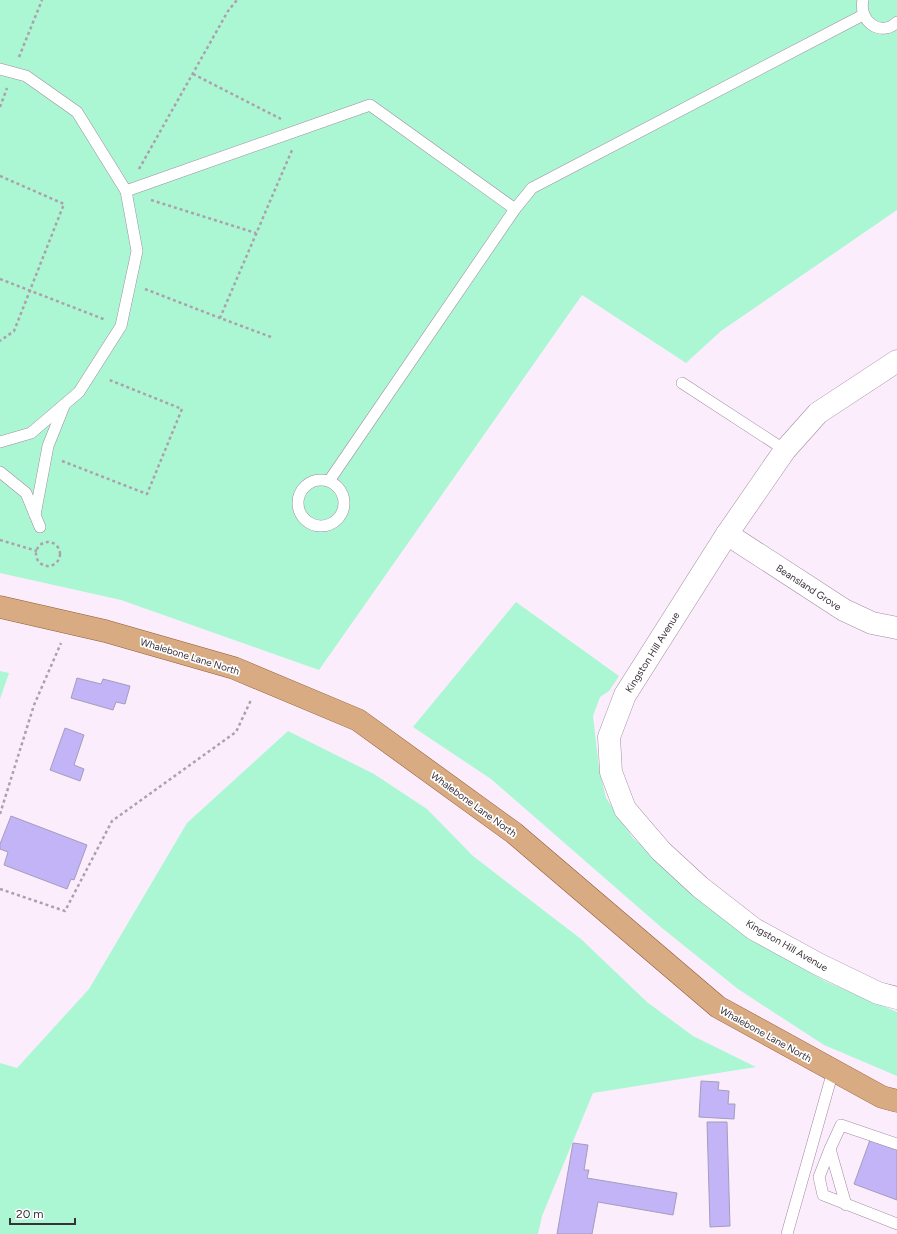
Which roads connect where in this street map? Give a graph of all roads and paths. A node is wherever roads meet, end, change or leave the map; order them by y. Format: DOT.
graph roads {
  1 [pos="42,0"];
  2 [pos="237,0"];
  3 [pos="864,0"];
  4 [pos="863,15"];
  5 [pos="897,22"];
  6 [pos="0,69"];
  7 [pos="13,73"];
  8 [pos="192,74"];
  9 [pos="0,107"];
  10 [pos="301,129"];
  11 [pos="0,176"];
  12 [pos="126,192"];
  13 [pos="515,209"];
  14 [pos="256,233"];
  15 [pos="0,279"];
  16 [pos="130,284"];
  17 [pos="30,291"];
  18 [pos="220,318"];
  19 [pos="121,326"];
  20 [pos="271,337"];
  21 [pos="0,341"];
  22 [pos="897,361"];
  23 [pos="91,373"];
  24 [pos="682,383"];
  25 [pos="66,404"];
  26 [pos="0,442"];
  27 [pos="785,450"];
  28 [pos="46,455"];
  29 [pos="0,472"];
  30 [pos="329,480"];
  31 [pos="35,515"];
  32 [pos="40,527"];
  33 [pos="727,534"];
  34 [pos="0,540"];
  35 [pos="37,551"];
  36 [pos="0,607"];
  37 [pos="70,623"];
  38 [pos="897,628"];
  39 [pos="261,679"];
  40 [pos="0,814"];
  41 [pos="0,889"];
  42 [pos="897,998"];
  43 [pos="833,1070"];
  44 [pos="897,1101"];
  45 [pos="897,1144"];
  46 [pos="830,1149"];
  47 [pos="846,1205"];
  48 [pos="897,1224"];
  49 [pos="787,1234"];
  1 -- 7 [label="path"];
  2 -- 8 [label="path"];
  3 -- 4 [label="lane"];
  4 -- 5 [label="lane"];
  4 -- 13 [label="lane"];
  6 -- 7 [label="lane"];
  7 -- 9 [label="path"];
  7 -- 12 [label="lane"];
  8 -- 10 [label="path"];
  8 -- 12 [label="path"];
  10 -- 12 [label="lane"];
  10 -- 13 [label="lane"];
  10 -- 18 [label="path"];
  11 -- 17 [label="path"];
  12 -- 14 [label="path"];
  12 -- 16 [label="lane"];
  13 -- 30 [label="lane"];
  15 -- 17 [label="path"];
  16 -- 18 [label="path"];
  16 -- 19 [label="lane"];
  17 -- 19 [label="path"];
  17 -- 21 [label="path"];
  18 -- 20 [label="path"];
  19 -- 23 [label="lane"];
  22 -- 27 [label="street, Kingston Hill Avenue"];
  23 -- 25 [label="lane"];
  23 -- 28 [label="path"];
  24 -- 27 [label="lane"];
  25 -- 26 [label="lane"];
  25 -- 28 [label="lane"];
  27 -- 33 [label="street, Kingston Hill Avenue"];
  28 -- 31 [label="lane"];
  29 -- 31 [label="lane"];
  30 -- 30 [label="lane"];
  31 -- 32 [label="lane"];
  33 -- 38 [label="street, Beansland Grove"];
  33 -- 42 [label="street, Kingston Hill Avenue"];
  34 -- 35 [label="path"];
  35 -- 35 [label="path"];
  36 -- 37 [label="main road, Whalebone Lane North"];
  37 -- 39 [label="main road, Whalebone Lane North"];
  37 -- 40 [label="path"];
  39 -- 41 [label="path"];
  39 -- 43 [label="main road, Whalebone Lane North"];
  43 -- 44 [label="main road, Whalebone Lane North"];
  43 -- 49 [label="lane"];
  45 -- 46 [label="lane"];
  46 -- 47 [label="lane"];
  46 -- 47 [label="lane"];
  47 -- 48 [label="lane"];
}
